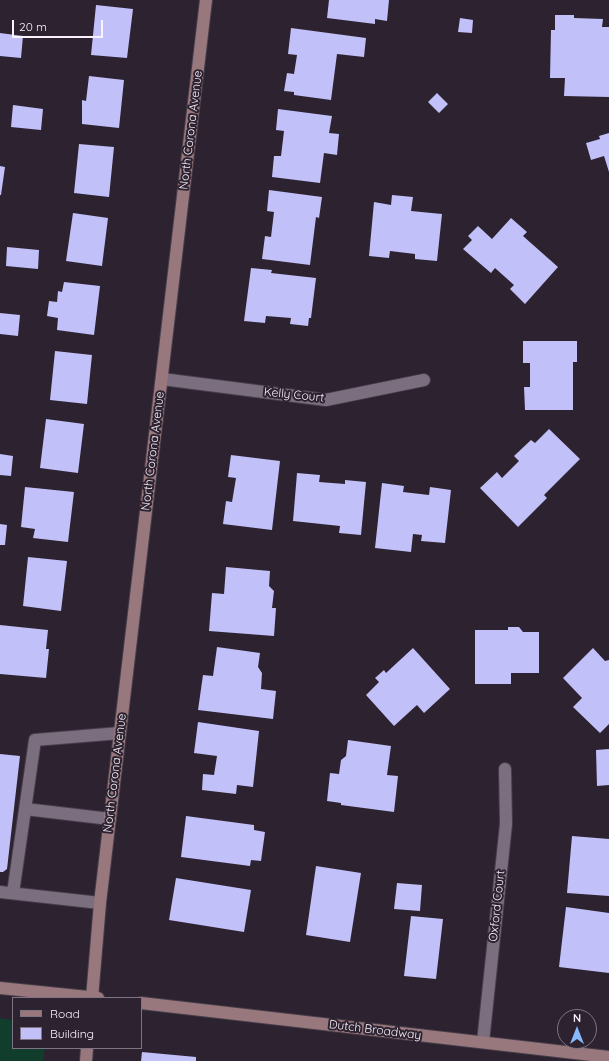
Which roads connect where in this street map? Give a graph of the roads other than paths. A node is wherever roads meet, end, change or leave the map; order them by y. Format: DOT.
graph roads {
  1 [pos="206,0"];
  2 [pos="162,380"];
  3 [pos="424,380"];
  4 [pos="120,733"];
  5 [pos="505,769"];
  6 [pos="25,809"];
  7 [pos="110,819"];
  8 [pos="0,892"];
  9 [pos="13,893"];
  10 [pos="100,903"];
  11 [pos="0,988"];
  12 [pos="85,997"];
  13 [pos="94,997"];
  14 [pos="142,1003"];
  15 [pos="483,1042"];
  16 [pos="87,1049"];
  17 [pos="609,1058"];
  18 [pos="86,1061"];
  1 -- 2 [label="main road, North Corona Avenue"];
  2 -- 3 [label="street, Kelly Court"];
  2 -- 4 [label="main road, North Corona Avenue"];
  4 -- 6 [label="street"];
  4 -- 7 [label="main road, North Corona Avenue"];
  5 -- 15 [label="street, Oxford Court"];
  6 -- 7 [label="street"];
  6 -- 9 [label="street"];
  7 -- 10 [label="main road, North Corona Avenue"];
  8 -- 9 [label="street"];
  9 -- 10 [label="street"];
  10 -- 13 [label="main road, North Corona Avenue"];
  11 -- 12 [label="main road"];
  14 -- 15 [label="main road, Dutch Broadway"];
  15 -- 17 [label="main road, Dutch Broadway"];
  16 -- 18 [label="main road"];
}
